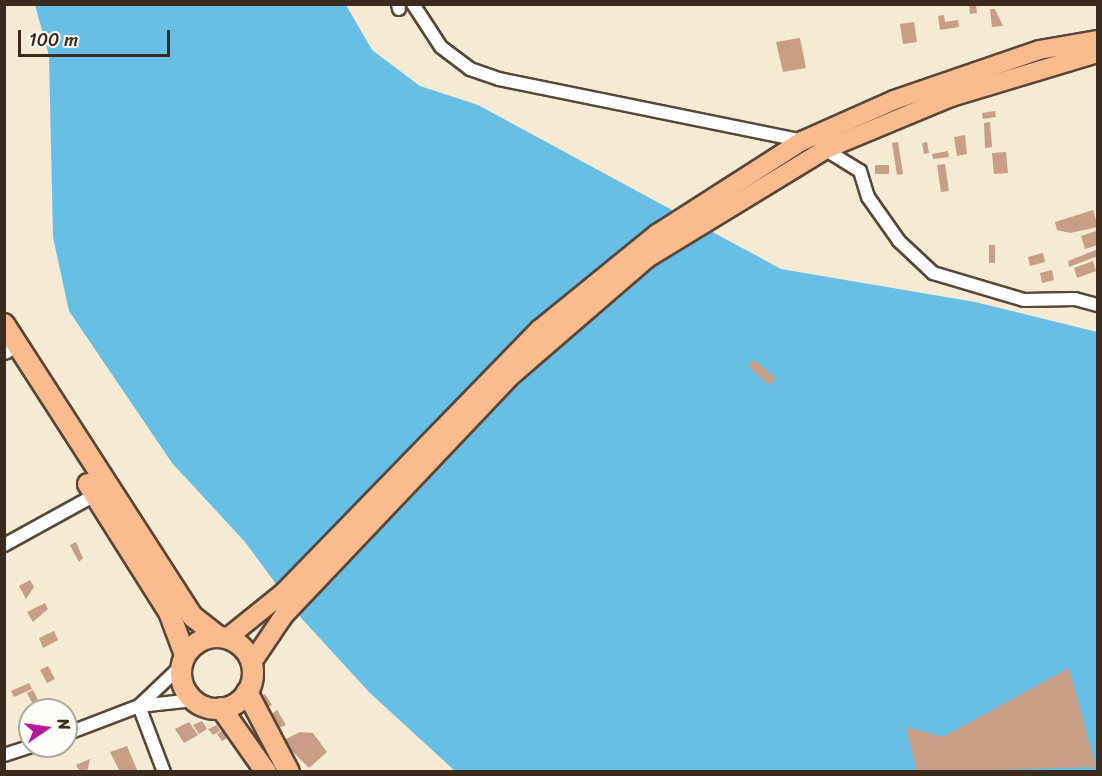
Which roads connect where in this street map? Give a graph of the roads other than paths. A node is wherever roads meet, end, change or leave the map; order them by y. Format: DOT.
graph roads {
  1 [pos="413,4"];
  2 [pos="1098,40"];
  3 [pos="1098,53"];
  4 [pos="802,141"];
  5 [pos="826,149"];
  6 [pos="1098,306"];
  7 [pos="4,324"];
  8 [pos="5,352"];
  9 [pos="94,495"];
  10 [pos="4,545"];
  11 [pos="223,638"];
  12 [pos="183,661"];
  13 [pos="252,664"];
  14 [pos="247,692"];
  15 [pos="194,700"];
  16 [pos="139,706"];
  17 [pos="221,708"];
  18 [pos="78,729"];
  19 [pos="165,771"];
  20 [pos="266,771"];
  21 [pos="289,771"];
  1 -- 4 [label="street"];
  2 -- 4 [label="main road"];
  3 -- 5 [label="main road"];
  4 -- 5 [label="street"];
  4 -- 11 [label="main road"];
  5 -- 6 [label="street"];
  5 -- 13 [label="main road"];
  7 -- 11 [label="highway"];
  8 -- 9 [label="highway"];
  9 -- 10 [label="street"];
  9 -- 12 [label="highway"];
  11 -- 12 [label="highway"];
  11 -- 13 [label="highway"];
  12 -- 15 [label="highway"];
  12 -- 16 [label="street"];
  13 -- 14 [label="highway"];
  14 -- 17 [label="highway"];
  14 -- 21 [label="highway"];
  15 -- 16 [label="street"];
  15 -- 17 [label="highway"];
  16 -- 18 [label="street"];
  16 -- 19 [label="street"];
  17 -- 20 [label="highway"];
}
